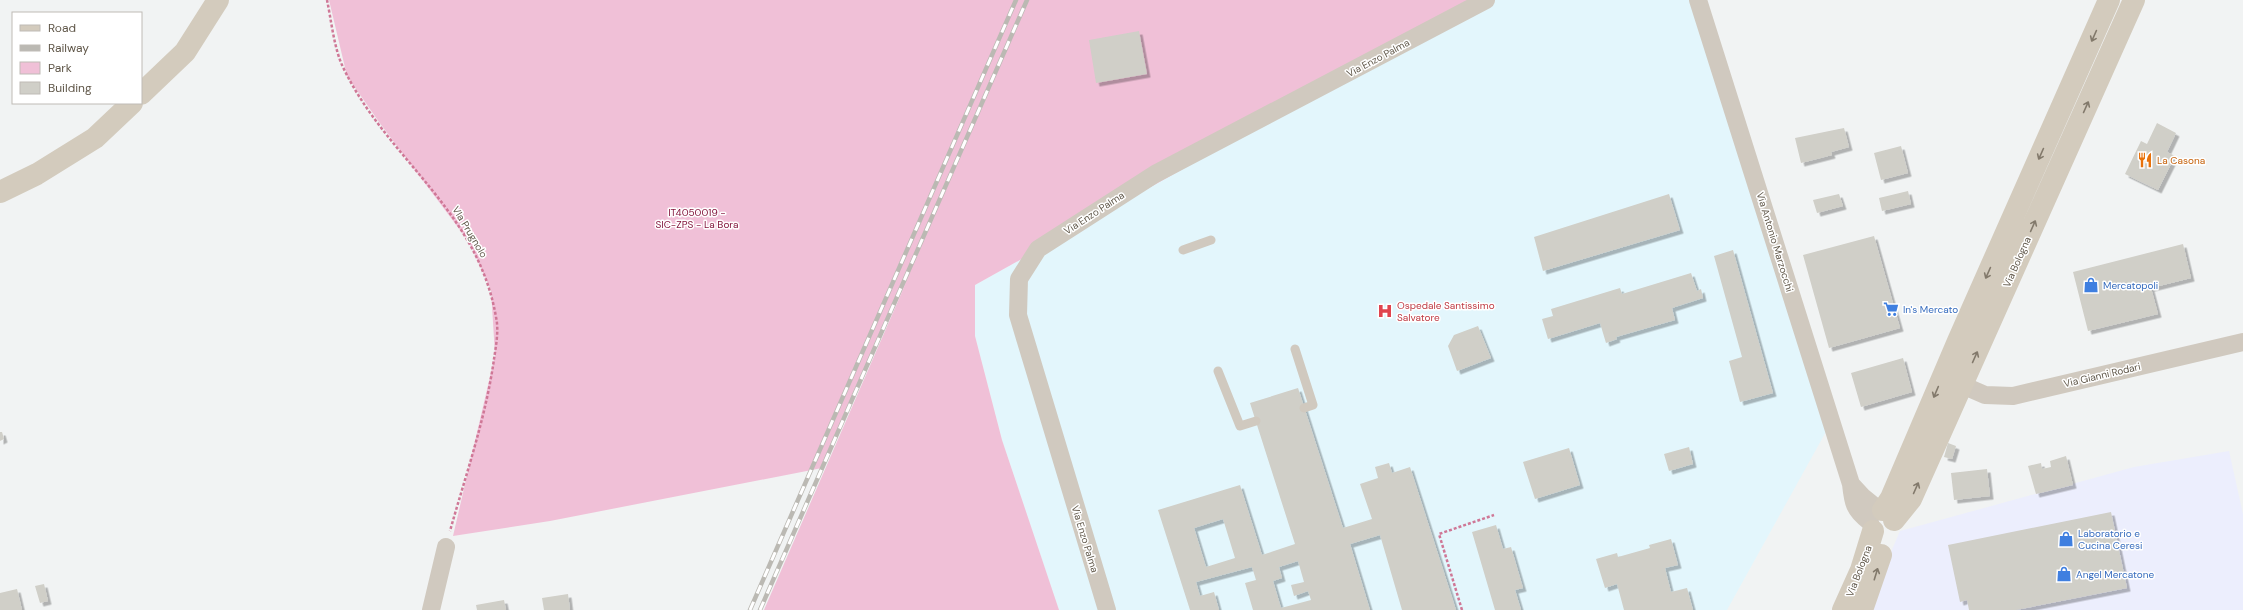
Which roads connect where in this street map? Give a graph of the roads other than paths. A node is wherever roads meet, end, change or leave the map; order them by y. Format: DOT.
graph roads {
  1 [pos="218,0"];
  2 [pos="1486,0"];
  3 [pos="1698,0"];
  4 [pos="2110,0"];
  5 [pos="2134,0"];
  6 [pos="142,93"];
  7 [pos="131,104"];
  8 [pos="0,192"];
  9 [pos="1211,240"];
  10 [pos="1183,250"];
  11 [pos="2243,342"];
  12 [pos="1295,349"];
  13 [pos="1218,371"];
  14 [pos="1962,385"];
  15 [pos="1304,408"];
  16 [pos="1256,421"];
  17 [pos="1881,521"];
  18 [pos="446,547"];
  19 [pos="432,610"];
  20 [pos="1107,610"];
  21 [pos="1843,610"];
  22 [pos="1862,610"];
  1 -- 6 [label="main road"];
  2 -- 20 [label="street, Via Enzo Palma"];
  3 -- 17 [label="street, Via Antonio Marzocchi"];
  4 -- 17 [label="main road, Via Bologna, one-way"];
  14 -- 5 [label="main road, Via Bologna, one-way"];
  7 -- 8 [label="main road"];
  9 -- 10 [label="lane"];
  11 -- 14 [label="street, Via Gianni Rodari"];
  12 -- 15 [label="lane"];
  13 -- 16 [label="lane"];
  17 -- 14 [label="main road, Via Bologna, one-way"];
  17 -- 21 [label="main road, Via Bologna"];
  22 -- 17 [label="main road, Via Bologna, one-way"];
  18 -- 19 [label="street"];
}
